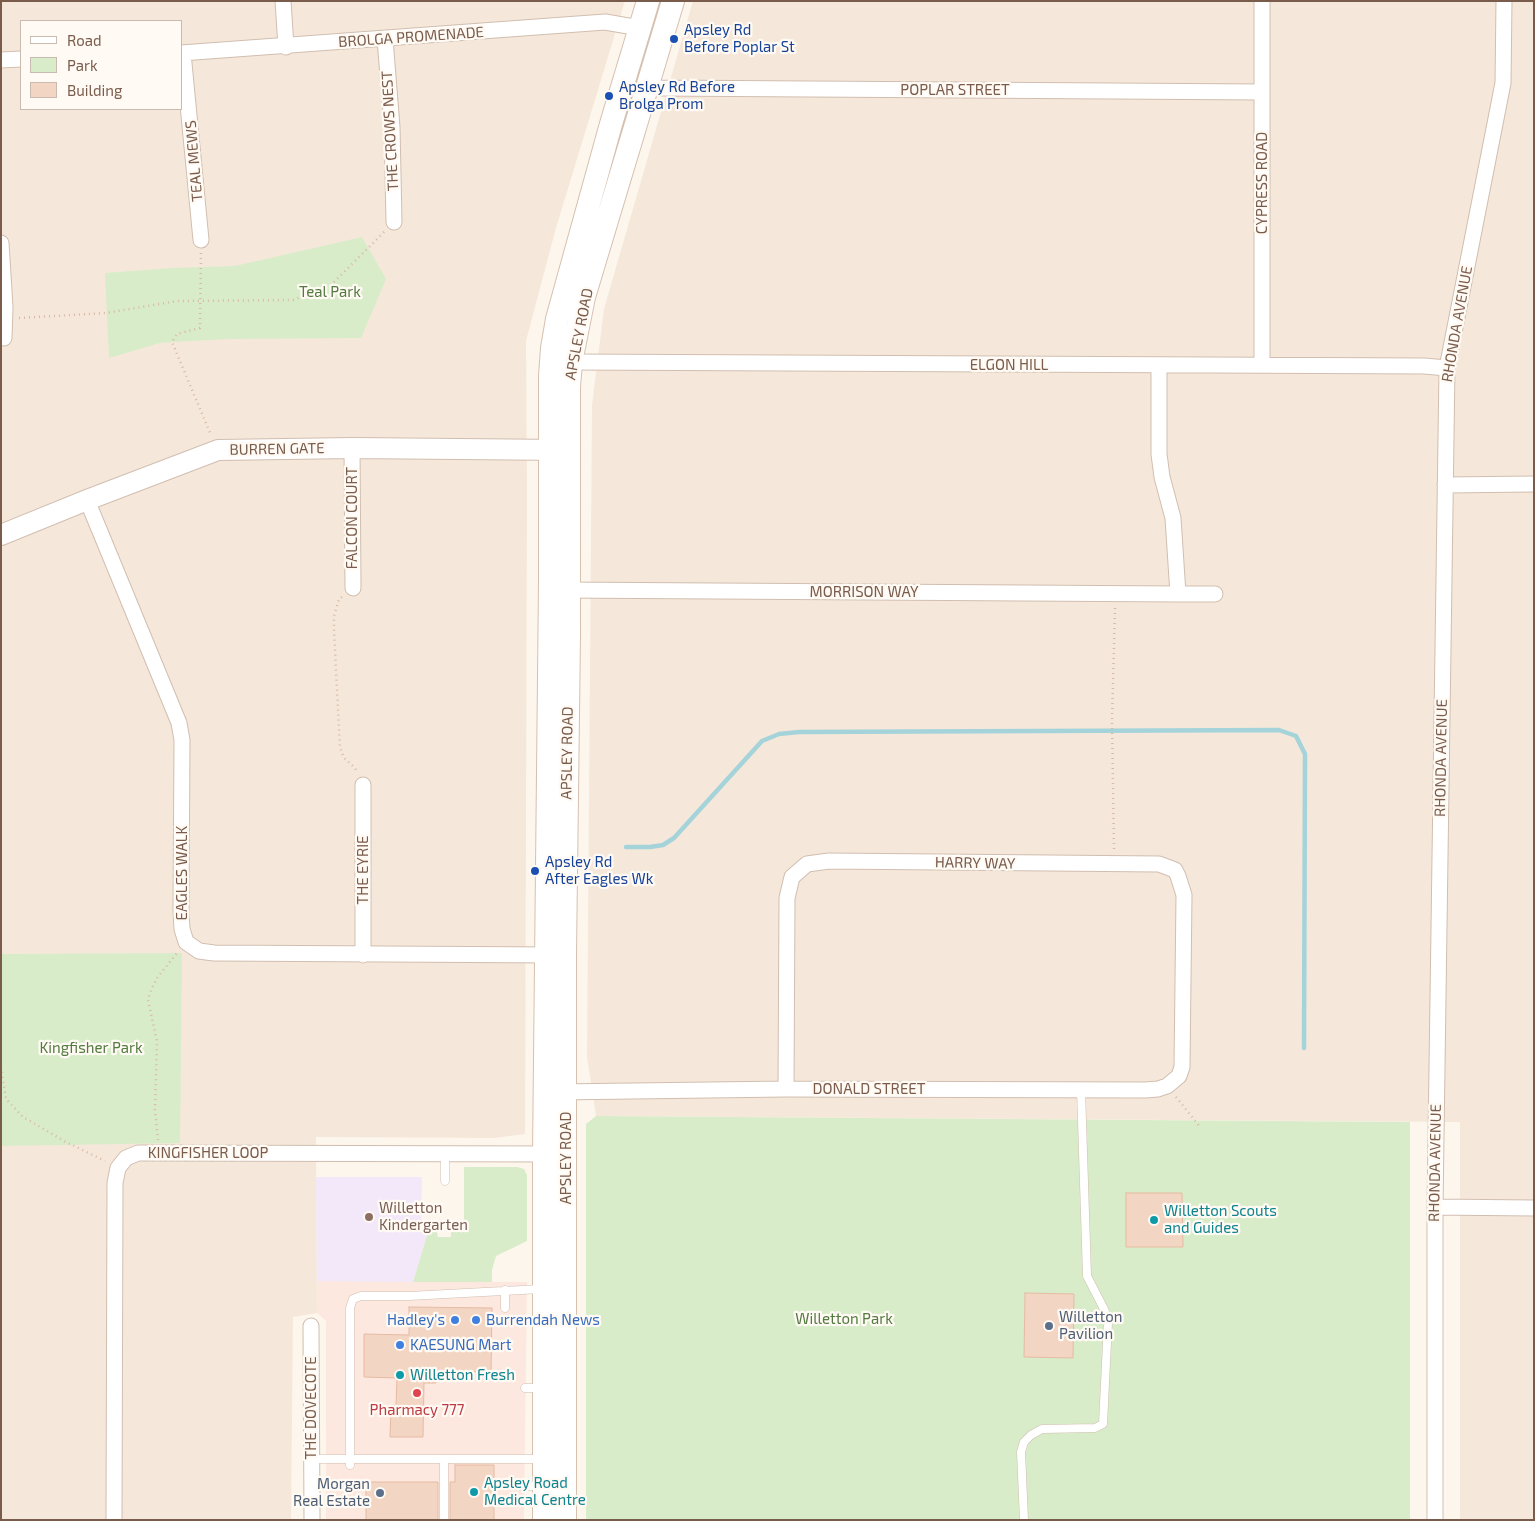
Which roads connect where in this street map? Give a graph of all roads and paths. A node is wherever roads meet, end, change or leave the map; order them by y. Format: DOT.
graph roads {
  1 [pos="283,1"];
  2 [pos="648,1"];
  3 [pos="673,1"];
  4 [pos="1262,1"];
  5 [pos="1504,1"];
  6 [pos="640,28"];
  7 [pos="385,39"];
  8 [pos="286,47"];
  9 [pos="182,53"];
  10 [pos="20,59"];
  11 [pos="1,60"];
  12 [pos="648,86"];
  13 [pos="1262,92"];
  14 [pos="394,222"];
  15 [pos="201,240"];
  16 [pos="1,243"];
  17 [pos="200,301"];
  18 [pos="5,319"];
  19 [pos="4,338"];
  20 [pos="571,362"];
  21 [pos="1159,365"];
  22 [pos="1262,365"];
  23 [pos="1447,368"];
  24 [pos="352,448"];
  25 [pos="218,450"];
  26 [pos="559,450"];
  27 [pos="1534,484"];
  28 [pos="1445,485"];
  29 [pos="87,500"];
  30 [pos="1,535"];
  31 [pos="353,588"];
  32 [pos="559,590"];
  33 [pos="1115,593"];
  34 [pos="1178,594"];
  35 [pos="1215,594"];
  36 [pos="363,785"];
  37 [pos="1114,864"];
  38 [pos="186,942"];
  39 [pos="363,954"];
  40 [pos="555,955"];
  41 [pos="1,1067"];
  42 [pos="1167,1086"];
  43 [pos="786,1089"];
  44 [pos="1081,1090"];
  45 [pos="555,1092"];
  46 [pos="6,1099"];
  47 [pos="1,1102"];
  48 [pos="1200,1127"];
  49 [pos="158,1153"];
  50 [pos="445,1154"];
  51 [pos="555,1154"];
  52 [pos="118,1168"];
  53 [pos="445,1180"];
  54 [pos="1435,1208"];
  55 [pos="1534,1208"];
  56 [pos="544,1288"];
  57 [pos="505,1290"];
  58 [pos="505,1308"];
  59 [pos="311,1326"];
  60 [pos="311,1459"];
  61 [pos="444,1459"];
  62 [pos="544,1459"];
  63 [pos="350,1462"];
  64 [pos="521,1486"];
  65 [pos="544,1486"];
  66 [pos="114,1520"];
  67 [pos="312,1520"];
  68 [pos="444,1520"];
  69 [pos="544,1520"];
  70 [pos="565,1520"];
  71 [pos="1024,1520"];
  72 [pos="1435,1520"];
  1 -- 8 [label="street"];
  2 -- 6 [label="main road, APSLEY ROAD"];
  3 -- 12 [label="main road, APSLEY ROAD"];
  4 -- 13 [label="street, CYPRESS ROAD"];
  5 -- 23 [label="street, RHONDA AVENUE"];
  6 -- 7 [label="street, BROLGA PROMENADE"];
  6 -- 26 [label="main road, APSLEY ROAD"];
  7 -- 8 [label="street, BROLGA PROMENADE"];
  7 -- 14 [label="street, THE CROWS NEST"];
  8 -- 9 [label="street, BROLGA PROMENADE"];
  9 -- 15 [label="street, TEAL MEWS"];
  10 -- 11 [label="street"];
  12 -- 13 [label="street, POPLAR STREET"];
  12 -- 20 [label="main road, APSLEY ROAD"];
  13 -- 22 [label="street, CYPRESS ROAD"];
  14 -- 17 [label="path"];
  15 -- 17 [label="path"];
  16 -- 18 [label="street"];
  17 -- 18 [label="path"];
  17 -- 25 [label="path"];
  18 -- 19 [label="street"];
  20 -- 21 [label="street, ELGON HILL"];
  20 -- 26 [label="main road, APSLEY ROAD"];
  21 -- 22 [label="street, ELGON HILL"];
  21 -- 34 [label="street"];
  22 -- 23 [label="street, ELGON HILL"];
  23 -- 28 [label="street, RHONDA AVENUE"];
  24 -- 25 [label="street, BURREN GATE"];
  24 -- 26 [label="street, BURREN GATE"];
  24 -- 31 [label="street, FALCON COURT"];
  25 -- 29 [label="street, BURREN GATE"];
  26 -- 32 [label="main road, APSLEY ROAD"];
  27 -- 28 [label="street"];
  28 -- 54 [label="street, RHONDA AVENUE"];
  29 -- 30 [label="street, BURREN GATE"];
  29 -- 38 [label="street, EAGLES WALK"];
  31 -- 36 [label="path"];
  32 -- 33 [label="street, MORRISON WAY"];
  32 -- 40 [label="main road, APSLEY ROAD"];
  33 -- 34 [label="street, MORRISON WAY"];
  33 -- 37 [label="path"];
  34 -- 35 [label="street, MORRISON WAY"];
  36 -- 39 [label="street, THE EYRIE"];
  37 -- 42 [label="street, HARRY WAY"];
  37 -- 43 [label="street, HARRY WAY"];
  38 -- 39 [label="street, EAGLES WALK"];
  38 -- 49 [label="path"];
  39 -- 40 [label="street, EAGLES WALK"];
  40 -- 45 [label="main road, APSLEY ROAD"];
  41 -- 46 [label="path"];
  42 -- 44 [label="street, DONALD STREET"];
  42 -- 48 [label="path"];
  43 -- 44 [label="street, DONALD STREET"];
  43 -- 45 [label="street, DONALD STREET"];
  44 -- 71 [label="lane"];
  45 -- 51 [label="main road, APSLEY ROAD"];
  46 -- 47 [label="path"];
  46 -- 52 [label="path"];
  49 -- 50 [label="street, KINGFISHER LOOP"];
  49 -- 52 [label="street, KINGFISHER LOOP"];
  50 -- 51 [label="street, KINGFISHER LOOP"];
  50 -- 53 [label="lane"];
  51 -- 56 [label="main road, APSLEY ROAD"];
  51 -- 70 [label="main road, APSLEY ROAD"];
  52 -- 66 [label="street"];
  54 -- 55 [label="street"];
  54 -- 72 [label="street, RHONDA AVENUE"];
  56 -- 57 [label="lane"];
  56 -- 62 [label="main road, APSLEY ROAD"];
  57 -- 58 [label="lane"];
  57 -- 63 [label="lane"];
  59 -- 60 [label="street, THE DOVECOTE"];
  60 -- 63 [label="lane"];
  60 -- 67 [label="street, THE DOVECOTE"];
  61 -- 62 [label="lane"];
  61 -- 63 [label="lane"];
  61 -- 68 [label="lane"];
  62 -- 65 [label="main road, APSLEY ROAD"];
  64 -- 65 [label="lane"];
  65 -- 69 [label="main road, APSLEY ROAD"];
}
